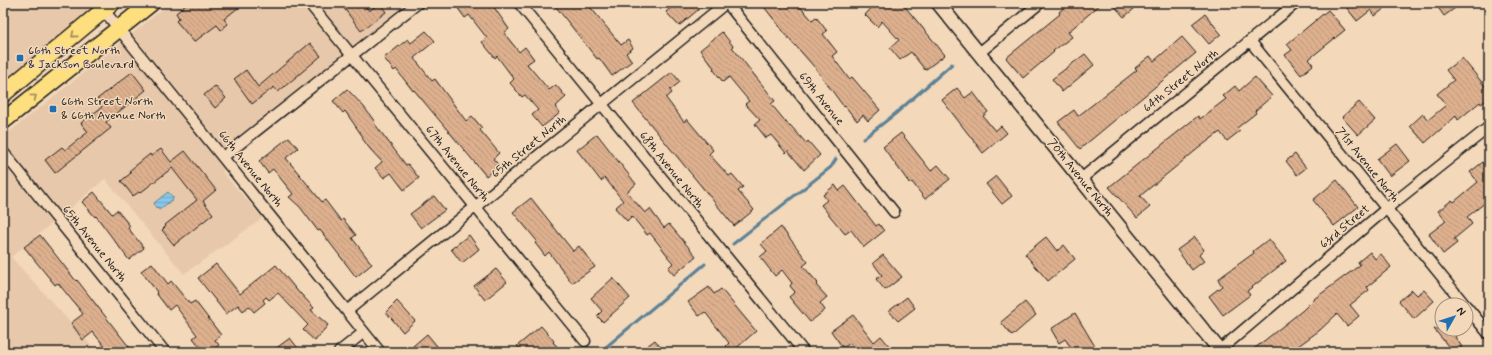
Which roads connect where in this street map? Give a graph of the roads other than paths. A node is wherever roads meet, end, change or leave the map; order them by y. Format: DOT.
graph roads {
  1 [pos="151,3"];
  2 [pos="309,3"];
  3 [pos="418,3"];
  4 [pos="519,3"];
  5 [pos="727,3"];
  6 [pos="938,3"];
  7 [pos="1040,3"];
  8 [pos="1296,3"];
  9 [pos="104,5"];
  10 [pos="120,29"];
  11 [pos="1250,41"];
  12 [pos="979,53"];
  13 [pos="352,56"];
  14 [pos="3,94"];
  15 [pos="601,105"];
  16 [pos="3,122"];
  17 [pos="1489,127"];
  18 [pos="3,152"];
  19 [pos="223,157"];
  20 [pos="1081,179"];
  21 [pos="475,207"];
  22 [pos="1386,209"];
  23 [pos="894,212"];
  24 [pos="1459,297"];
  25 [pos="348,311"];
  26 [pos="1474,315"];
  27 [pos="364,332"];
  28 [pos="1489,334"];
  29 [pos="585,341"];
  30 [pos="1221,351"];
  31 [pos="165,352"];
  32 [pos="339,352"];
  33 [pos="380,352"];
  34 [pos="804,352"];
  1 -- 10 [label="main road"];
  2 -- 13 [label="street, 67th Avenue North"];
  3 -- 13 [label="street"];
  4 -- 15 [label="street, 68th Avenue North"];
  5 -- 15 [label="street, 65th Street North"];
  5 -- 23 [label="street, 69th Avenue"];
  6 -- 12 [label="street, 70th Avenue North"];
  7 -- 12 [label="street"];
  8 -- 11 [label="street, 64th Street North"];
  9 -- 10 [label="street, 66th Avenue North"];
  9 -- 14 [label="main road, one-way"];
  16 -- 10 [label="main road, one-way"];
  10 -- 19 [label="street, 66th Avenue North"];
  11 -- 20 [label="street, 64th Street North"];
  11 -- 22 [label="street, 71st Avenue North"];
  12 -- 20 [label="street, 70th Avenue North"];
  13 -- 19 [label="street"];
  13 -- 21 [label="street, 67th Avenue North"];
  15 -- 21 [label="street, 65th Street North"];
  15 -- 34 [label="street, 68th Avenue North"];
  17 -- 22 [label="street, 63rd Street"];
  18 -- 31 [label="street, 65th Avenue North"];
  19 -- 25 [label="street, 66th Avenue North"];
  20 -- 30 [label="street, 70th Avenue North"];
  21 -- 25 [label="street, 65th Street North"];
  21 -- 29 [label="street, 67th Avenue North"];
  22 -- 24 [label="street, 71st Avenue North"];
  22 -- 30 [label="street, 63rd Street"];
  25 -- 27 [label="street, 66th Avenue North"];
  26 -- 28 [label="street, 71st Avenue North"];
  27 -- 32 [label="street"];
  27 -- 33 [label="street, 66th Avenue North"];
}
